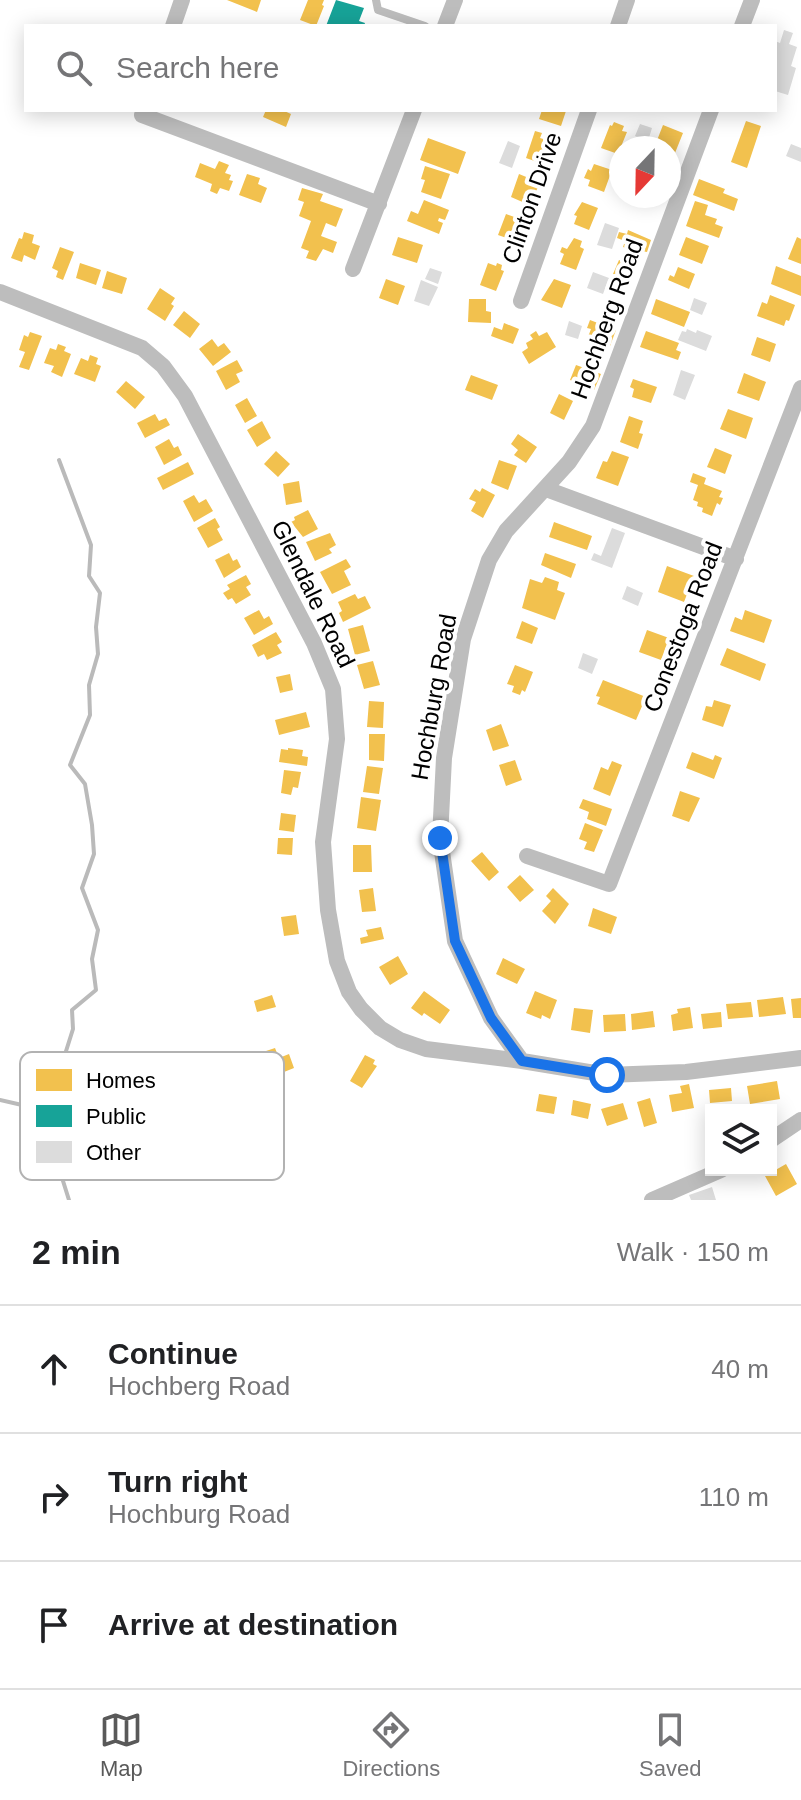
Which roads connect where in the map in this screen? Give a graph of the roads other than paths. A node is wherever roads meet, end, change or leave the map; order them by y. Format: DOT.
graph roads {
  1 [pos="182,0"];
  2 [pos="376,0"];
  3 [pos="455,0"];
  4 [pos="627,0"];
  5 [pos="752,0"];
  6 [pos="174,24"];
  7 [pos="419,24"];
  8 [pos="446,24"];
  9 [pos="619,24"];
  10 [pos="743,24"];
  11 [pos="143,112"];
  12 [pos="413,112"];
  13 [pos="588,112"];
  14 [pos="710,112"];
  15 [pos="379,204"];
  16 [pos="353,269"];
  17 [pos="0,292"];
  18 [pos="521,301"];
  19 [pos="801,388"];
  20 [pos="546,489"];
  21 [pos="736,559"];
  22 [pos="527,856"];
  23 [pos="801,1058"];
  24 [pos="522,1061"];
  25 [pos="801,1120"];
  26 [pos="777,1136"];
  27 [pos="707,1176"];
  28 [pos="652,1200"];
  1 -- 6 [label="street"];
  2 -- 7 [label="lane"];
  3 -- 8 [label="street"];
  4 -- 9 [label="street"];
  5 -- 10 [label="street"];
  11 -- 15 [label="street"];
  12 -- 15 [label="street"];
  13 -- 18 [label="street, Clinton Drive"];
  14 -- 20 [label="street, Hochberg Road"];
  15 -- 16 [label="street"];
  17 -- 24 [label="street, Glendale Road"];
  19 -- 21 [label="street, Conestoga Road"];
  20 -- 21 [label="street"];
  20 -- 24 [label="street, Hochburg Road"];
  21 -- 22 [label="street, Conestoga Road"];
  23 -- 24 [label="street"];
  25 -- 26 [label="street"];
  27 -- 28 [label="street"];
}
